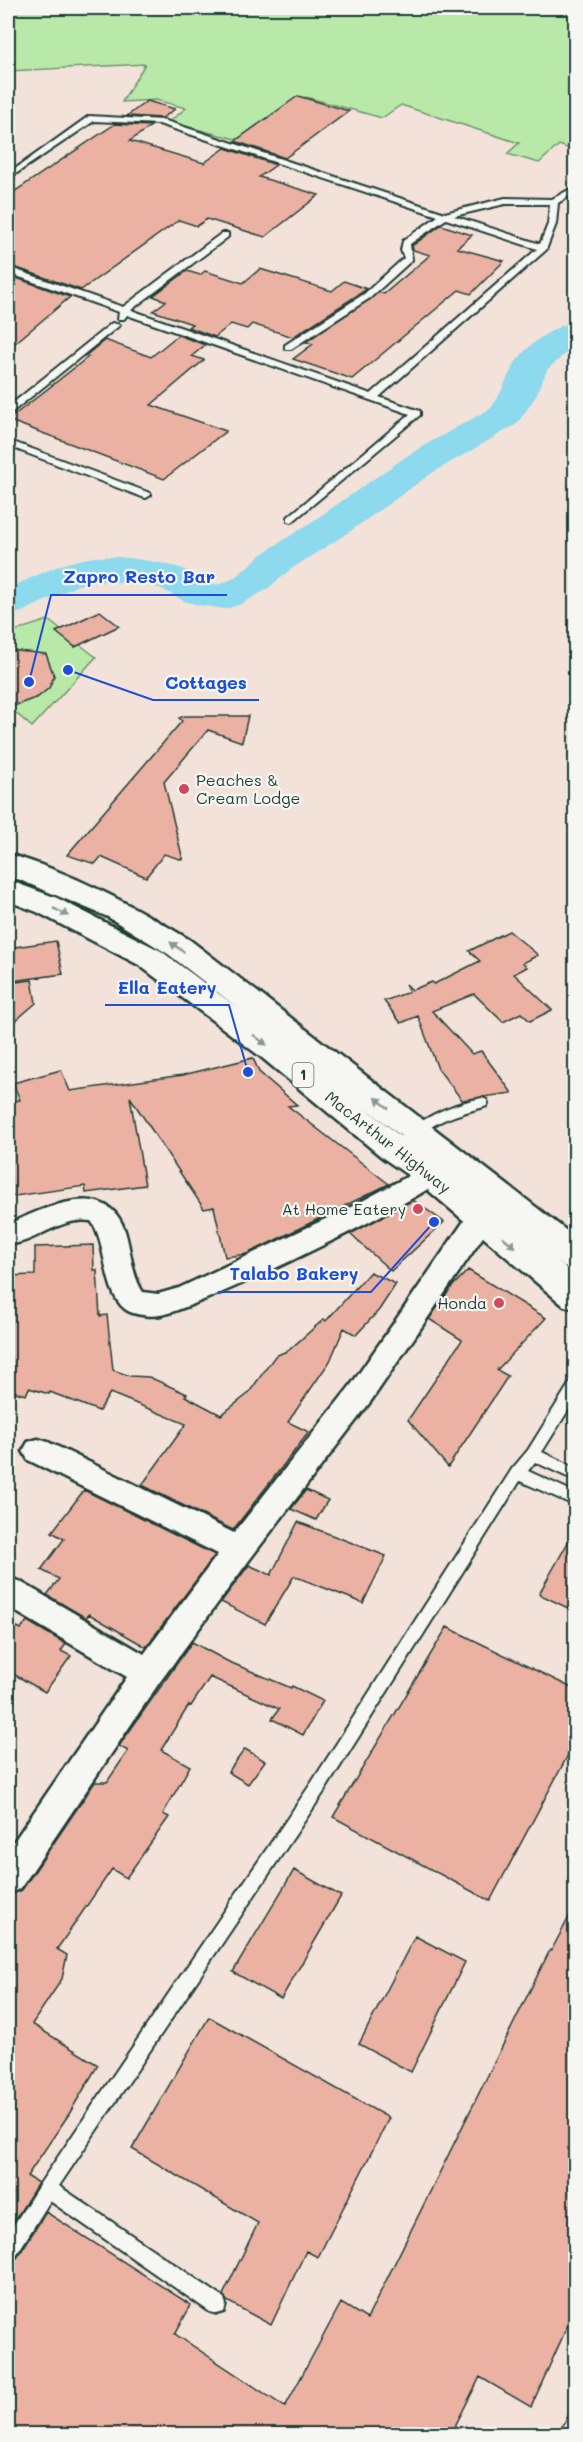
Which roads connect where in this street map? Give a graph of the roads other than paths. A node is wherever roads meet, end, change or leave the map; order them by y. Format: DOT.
graph roads {
  1 [pos="8,177"];
  2 [pos="576,188"];
  3 [pos="554,202"];
  4 [pos="443,216"];
  5 [pos="225,235"];
  6 [pos="543,248"];
  7 [pos="8,270"];
  8 [pos="120,318"];
  9 [pos="288,347"];
  10 [pos="372,398"];
  11 [pos="8,411"];
  12 [pos="8,443"];
  13 [pos="19,447"];
  14 [pos="8,456"];
  15 [pos="146,495"];
  16 [pos="292,519"];
  17 [pos="8,864"];
  18 [pos="8,890"];
  19 [pos="482,1103"];
  20 [pos="404,1140"];
  21 [pos="442,1168"];
  22 [pos="491,1207"];
  23 [pos="10,1234"];
  24 [pos="576,1257"];
  25 [pos="576,1296"];
  26 [pos="576,1385"];
  27 [pos="39,1451"];
  28 [pos="533,1454"];
  29 [pos="517,1473"];
  30 [pos="576,1475"];
  31 [pos="576,1500"];
  32 [pos="239,1550"];
  33 [pos="8,1591"];
  34 [pos="148,1673"];
  35 [pos="8,1878"];
  36 [pos="47,2188"];
  37 [pos="8,2250"];
  38 [pos="217,2305"];
  39 [pos="576,2424"];
  40 [pos="569,2434"];
  1 -- 4 [label="lane"];
  2 -- 3 [label="lane"];
  3 -- 4 [label="lane"];
  3 -- 6 [label="lane"];
  4 -- 6 [label="lane"];
  4 -- 9 [label="lane"];
  5 -- 8 [label="lane"];
  6 -- 10 [label="lane"];
  7 -- 8 [label="lane"];
  8 -- 10 [label="lane"];
  8 -- 11 [label="lane"];
  10 -- 16 [label="lane"];
  12 -- 13 [label="lane"];
  13 -- 14 [label="lane"];
  13 -- 15 [label="lane"];
  20 -- 17 [label="highway, MacArthur Highway / 1, one-way"];
  18 -- 20 [label="highway, MacArthur Highway / 1, one-way"];
  19 -- 20 [label="lane"];
  20 -- 21 [label="highway, MacArthur Highway / 1"];
  21 -- 22 [label="highway, MacArthur Highway / 1"];
  21 -- 23 [label="street"];
  22 -- 24 [label="highway, MacArthur Highway / 1"];
  22 -- 25 [label="highway, MacArthur Highway / 1, one-way"];
  22 -- 32 [label="street"];
  26 -- 28 [label="lane"];
  27 -- 32 [label="street"];
  28 -- 29 [label="lane"];
  28 -- 30 [label="lane"];
  29 -- 31 [label="lane"];
  29 -- 36 [label="lane"];
  32 -- 34 [label="street"];
  33 -- 34 [label="street"];
  34 -- 35 [label="street"];
  36 -- 37 [label="lane"];
  36 -- 38 [label="lane"];
  39 -- 40 [label="lane"];
}
